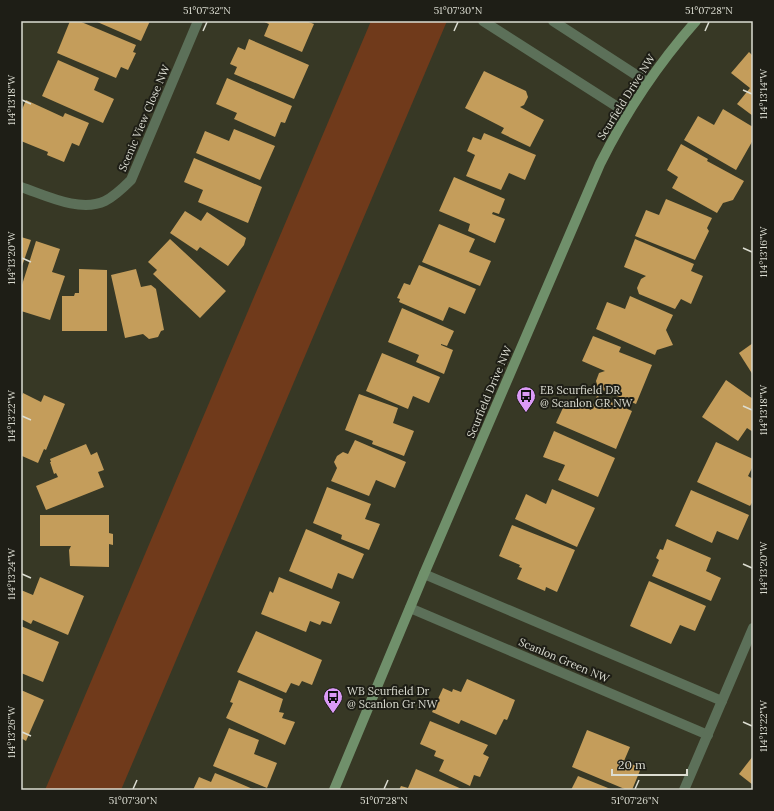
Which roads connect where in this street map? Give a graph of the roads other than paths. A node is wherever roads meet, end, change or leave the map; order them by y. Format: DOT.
graph roads {
  1 [pos="198,21"];
  2 [pos="482,21"];
  3 [pos="553,21"];
  4 [pos="696,21"];
  5 [pos="647,82"];
  6 [pos="627,113"];
  7 [pos="21,187"];
  8 [pos="424,574"];
  9 [pos="410,608"];
  10 [pos="753,628"];
  11 [pos="722,701"];
  12 [pos="708,735"];
  13 [pos="334,790"];
  14 [pos="684,790"];
  1 -- 7 [label="street, Scenic View Close NW"];
  2 -- 6 [label="street"];
  3 -- 5 [label="street"];
  4 -- 5 [label="street, Scurfield Drive NW"];
  5 -- 6 [label="street, Scurfield Drive NW"];
  6 -- 8 [label="street, Scurfield Drive NW"];
  8 -- 9 [label="street, Scurfield Drive NW"];
  8 -- 11 [label="street"];
  9 -- 12 [label="street, Scanlon Green NW"];
  9 -- 13 [label="street, Scurfield Drive NW"];
  10 -- 11 [label="street"];
  11 -- 12 [label="street"];
  12 -- 14 [label="street"];
}
